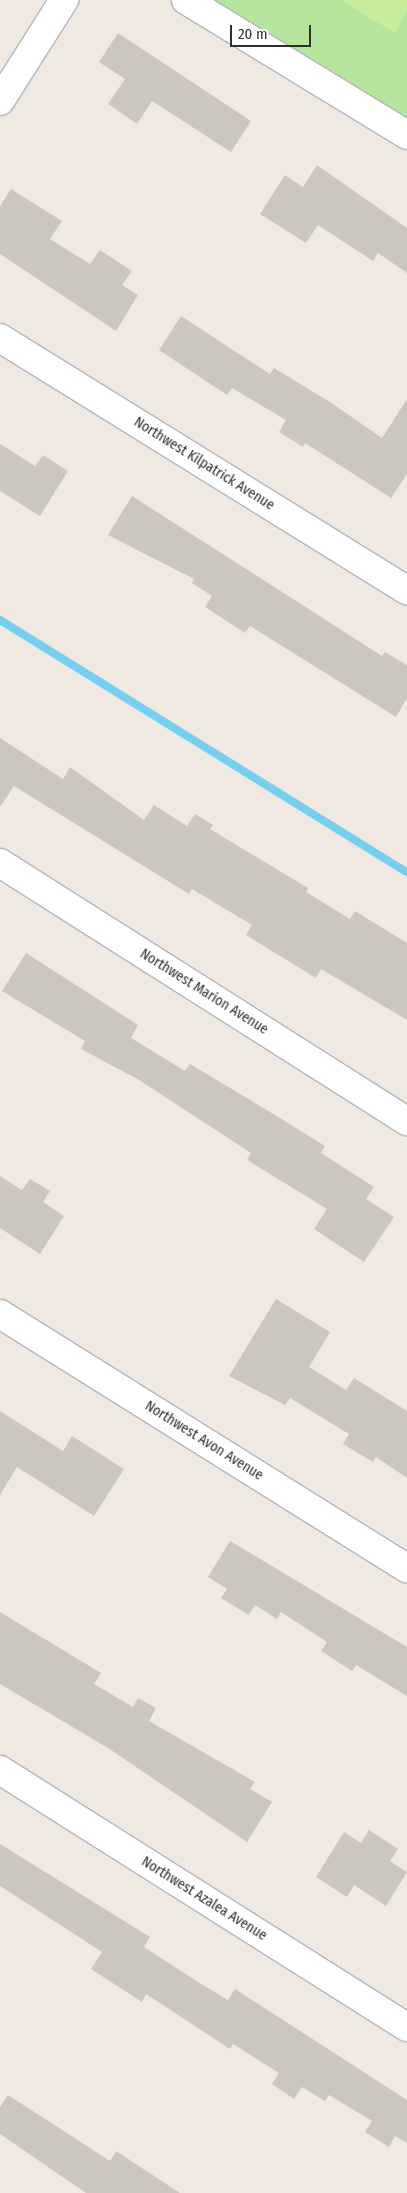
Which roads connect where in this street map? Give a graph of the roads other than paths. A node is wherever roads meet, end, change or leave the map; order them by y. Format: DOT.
graph roads {
  1 [pos="64,0"];
  2 [pos="186,0"];
  3 [pos="0,101"];
  4 [pos="407,135"];
  5 [pos="0,338"];
  6 [pos="407,590"];
  7 [pos="0,863"];
  8 [pos="407,1121"];
  9 [pos="0,1314"];
  10 [pos="407,1568"];
  11 [pos="0,1770"];
  12 [pos="407,2027"];
  1 -- 3 [label="street"];
  2 -- 4 [label="street"];
  5 -- 6 [label="street, Northwest Kilpatrick Avenue"];
  7 -- 8 [label="street, Northwest Marion Avenue"];
  9 -- 10 [label="street, Northwest Avon Avenue"];
  11 -- 12 [label="street, Northwest Azalea Avenue"];
}
